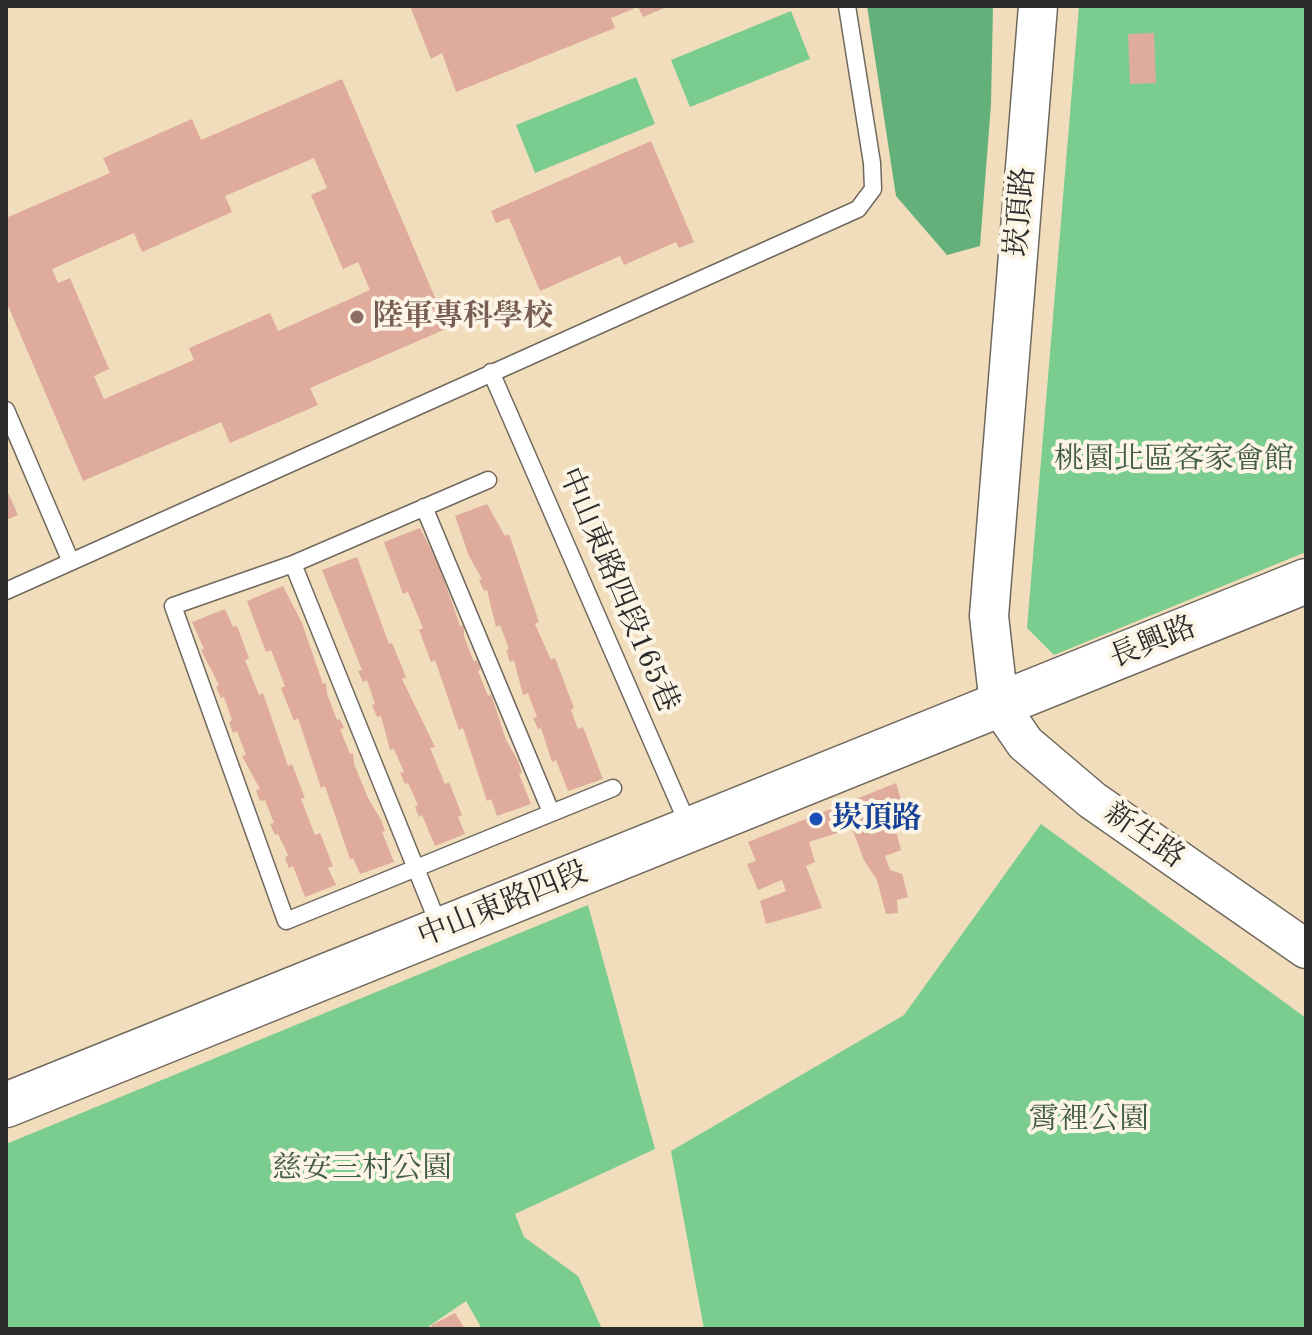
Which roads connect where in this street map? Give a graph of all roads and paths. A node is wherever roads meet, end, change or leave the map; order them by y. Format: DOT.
graph roads {
  1 [pos="847,6"];
  2 [pos="1038,6"];
  3 [pos="491,372"];
  4 [pos="6,410"];
  5 [pos="488,480"];
  6 [pos="424,507"];
  7 [pos="71,562"];
  8 [pos="293,564"];
  9 [pos="1306,581"];
  10 [pos="6,591"];
  11 [pos="999,705"];
  12 [pos="613,788"];
  13 [pos="551,812"];
  14 [pos="691,831"];
  15 [pos="415,866"];
  16 [pos="441,929"];
  17 [pos="1306,949"];
  18 [pos="6,1105"];
  1 -- 3 [label="lane"];
  2 -- 11 [label="street, 崁頂路"];
  3 -- 7 [label="lane"];
  3 -- 14 [label="lane, 中山東路四段165巷"];
  4 -- 7 [label="lane"];
  5 -- 6 [label="lane"];
  6 -- 8 [label="lane"];
  6 -- 13 [label="lane"];
  7 -- 10 [label="lane"];
  8 -- 15 [label="lane"];
  8 -- 15 [label="lane"];
  9 -- 11 [label="main road, 長興路"];
  11 -- 14 [label="main road, 中山東路四段"];
  11 -- 17 [label="street, 新生路"];
  12 -- 13 [label="lane"];
  13 -- 15 [label="lane"];
  14 -- 16 [label="main road, 中山東路四段"];
  15 -- 16 [label="lane"];
  16 -- 18 [label="main road, 中山東路四段"];
}
